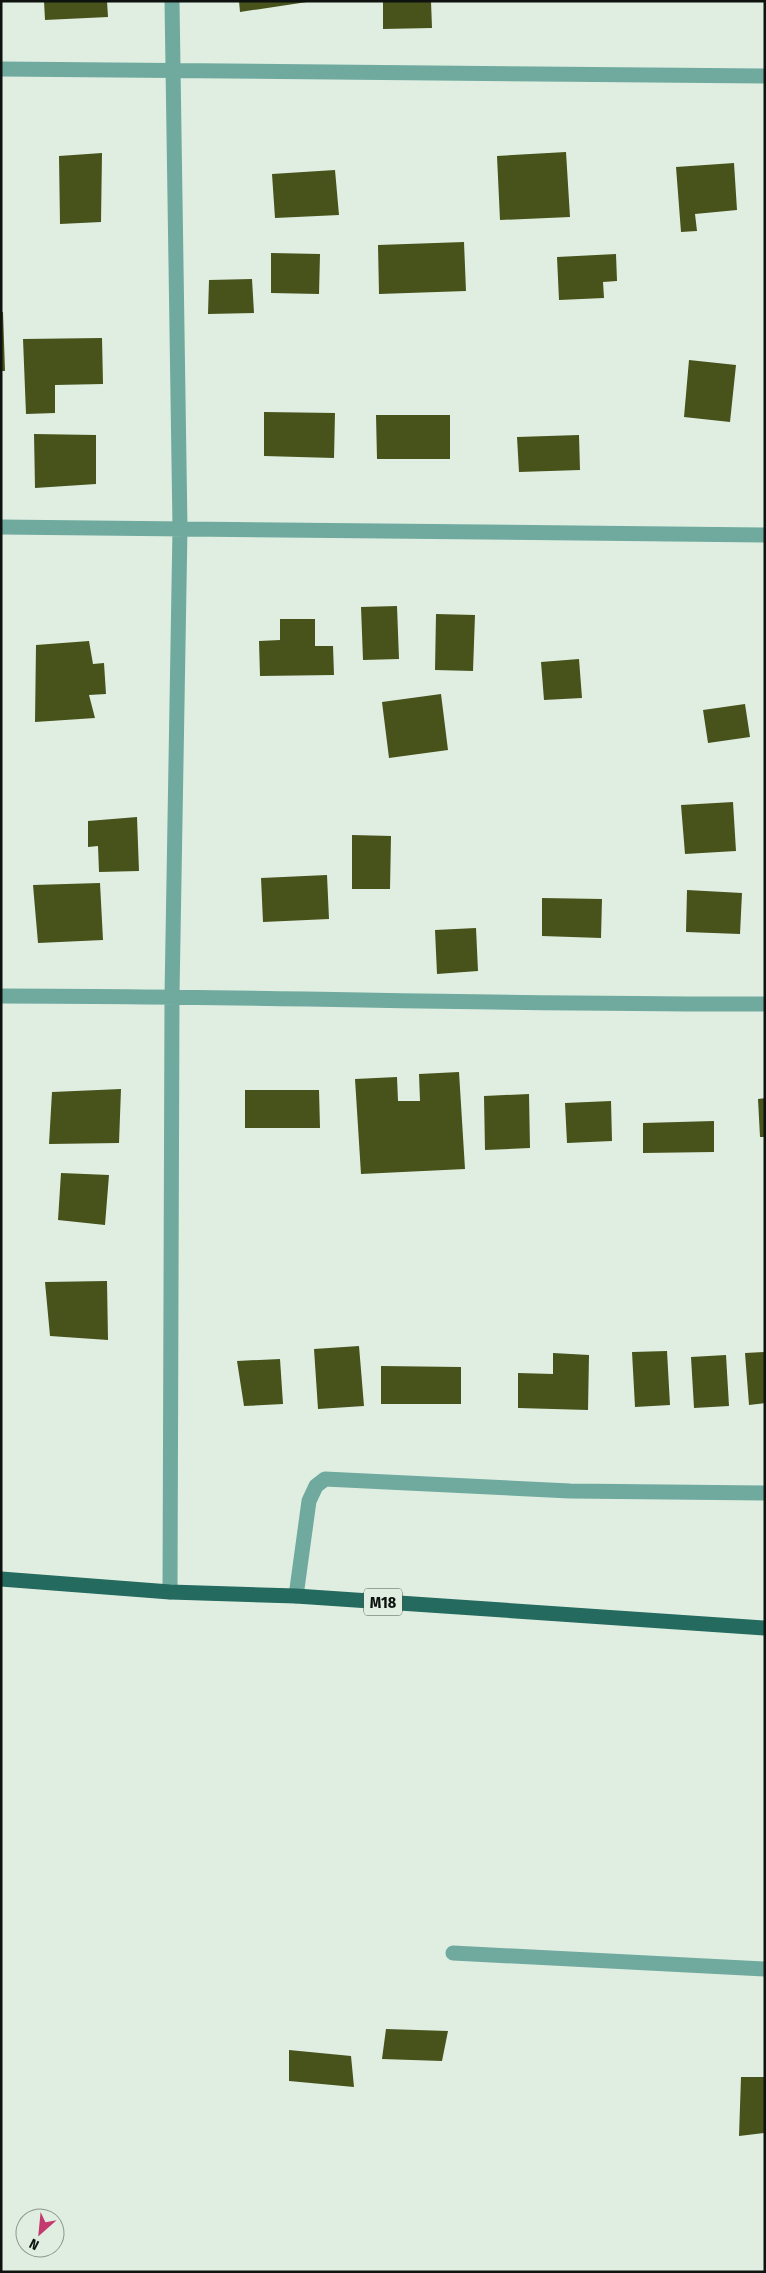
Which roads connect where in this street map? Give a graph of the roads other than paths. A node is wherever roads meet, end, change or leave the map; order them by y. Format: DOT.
graph roads {
  1 [pos="172,1"];
  2 [pos="1,69"];
  3 [pos="174,70"];
  4 [pos="765,76"];
  5 [pos="1,527"];
  6 [pos="180,528"];
  7 [pos="765,535"];
  8 [pos="1,996"];
  9 [pos="172,996"];
  10 [pos="765,1004"];
  11 [pos="765,1493"];
  12 [pos="1,1579"];
  13 [pos="170,1592"];
  14 [pos="296,1596"];
  15 [pos="765,1628"];
  16 [pos="453,1953"];
  17 [pos="765,1970"];
  1 -- 3 [label="street"];
  2 -- 3 [label="street"];
  3 -- 4 [label="street"];
  3 -- 6 [label="street"];
  5 -- 6 [label="street"];
  6 -- 7 [label="street"];
  6 -- 9 [label="street"];
  8 -- 9 [label="street"];
  9 -- 10 [label="street"];
  9 -- 13 [label="street"];
  11 -- 14 [label="street"];
  12 -- 13 [label="main road, M18"];
  13 -- 14 [label="main road, M18"];
  14 -- 15 [label="main road, M18"];
  16 -- 17 [label="street"];
}
